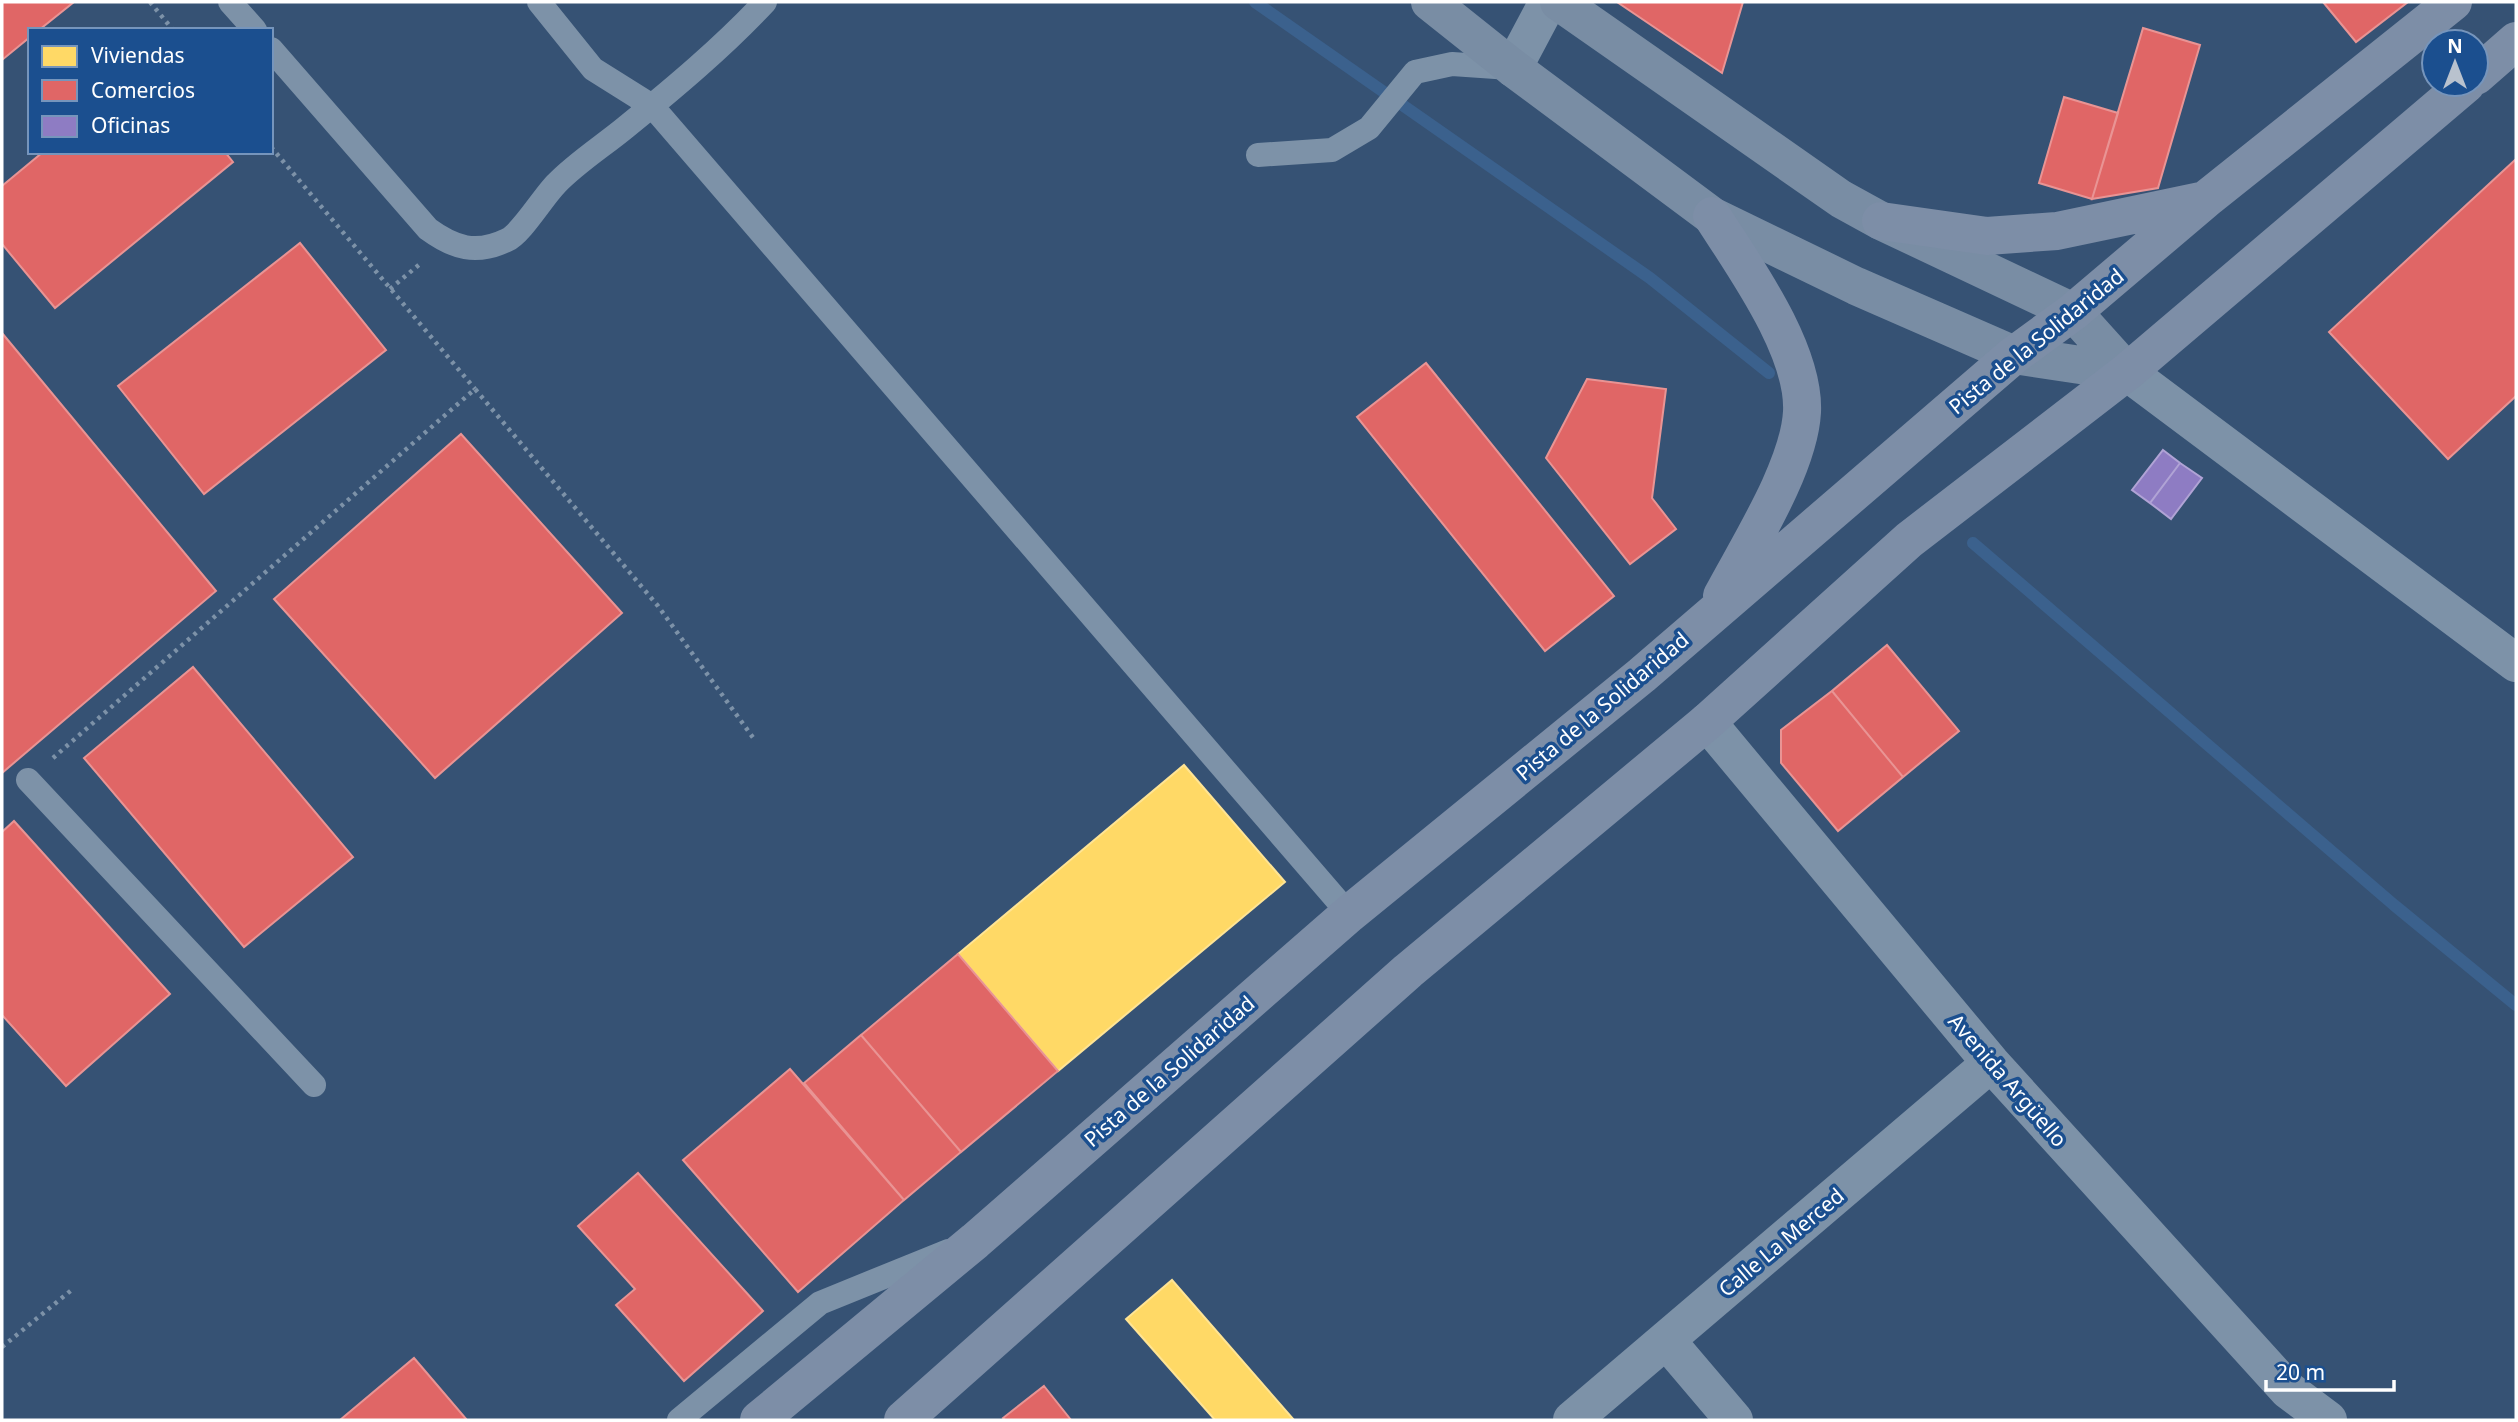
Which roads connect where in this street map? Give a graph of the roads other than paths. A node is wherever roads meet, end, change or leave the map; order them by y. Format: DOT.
graph roads {
  1 [pos="230,2"];
  2 [pos="539,2"];
  3 [pos="765,2"];
  4 [pos="1430,2"];
  5 [pos="1548,2"];
  6 [pos="1559,2"];
  7 [pos="2453,2"];
  8 [pos="253,28"];
  9 [pos="2516,41"];
  10 [pos="273,51"];
  11 [pos="2490,64"];
  12 [pos="1513,68"];
  13 [pos="2450,98"];
  14 [pos="652,106"];
  15 [pos="1258,155"];
  16 [pos="2205,200"];
  17 [pos="1712,216"];
  18 [pos="1881,222"];
  19 [pos="2073,312"];
  20 [pos="2014,355"];
  21 [pos="2127,372"];
  22 [pos="1713,613"];
  23 [pos="2515,660"];
  24 [pos="1707,722"];
  25 [pos="28,780"];
  26 [pos="1349,914"];
  27 [pos="1991,1063"];
  28 [pos="314,1085"];
  29 [pos="975,1241"];
  30 [pos="1666,1340"];
  31 [pos="679,1420"];
  32 [pos="759,1420"];
  33 [pos="903,1420"];
  34 [pos="1572,1420"];
  35 [pos="1734,1420"];
  36 [pos="2328,1420"];
  1 -- 8 [label="lane"];
  2 -- 14 [label="lane"];
  3 -- 14 [label="lane"];
  4 -- 12 [label="main road"];
  5 -- 12 [label="street"];
  6 -- 18 [label="main road"];
  7 -- 16 [label="main road, Pista de la Solidaridad"];
  9 -- 11 [label="main road"];
  10 -- 14 [label="lane"];
  12 -- 15 [label="lane"];
  12 -- 17 [label="main road"];
  13 -- 21 [label="main road"];
  14 -- 26 [label="lane"];
  16 -- 18 [label="main road"];
  16 -- 19 [label="main road, Pista de la Solidaridad"];
  17 -- 20 [label="main road"];
  17 -- 22 [label="main road"];
  18 -- 19 [label="main road"];
  19 -- 20 [label="main road, Pista de la Solidaridad"];
  19 -- 21 [label="main road"];
  20 -- 21 [label="main road"];
  20 -- 22 [label="main road, Pista de la Solidaridad"];
  21 -- 23 [label="street"];
  21 -- 24 [label="main road"];
  22 -- 26 [label="main road, Pista de la Solidaridad"];
  24 -- 27 [label="street, Avenida Argüello"];
  24 -- 33 [label="main road"];
  25 -- 28 [label="lane"];
  26 -- 29 [label="main road, Pista de la Solidaridad"];
  27 -- 30 [label="street, Calle La Merced"];
  27 -- 36 [label="street, Avenida Argüello"];
  29 -- 31 [label="lane"];
  29 -- 32 [label="main road, Pista de la Solidaridad"];
  30 -- 34 [label="street, Calle La Merced"];
  30 -- 35 [label="street"];
}
